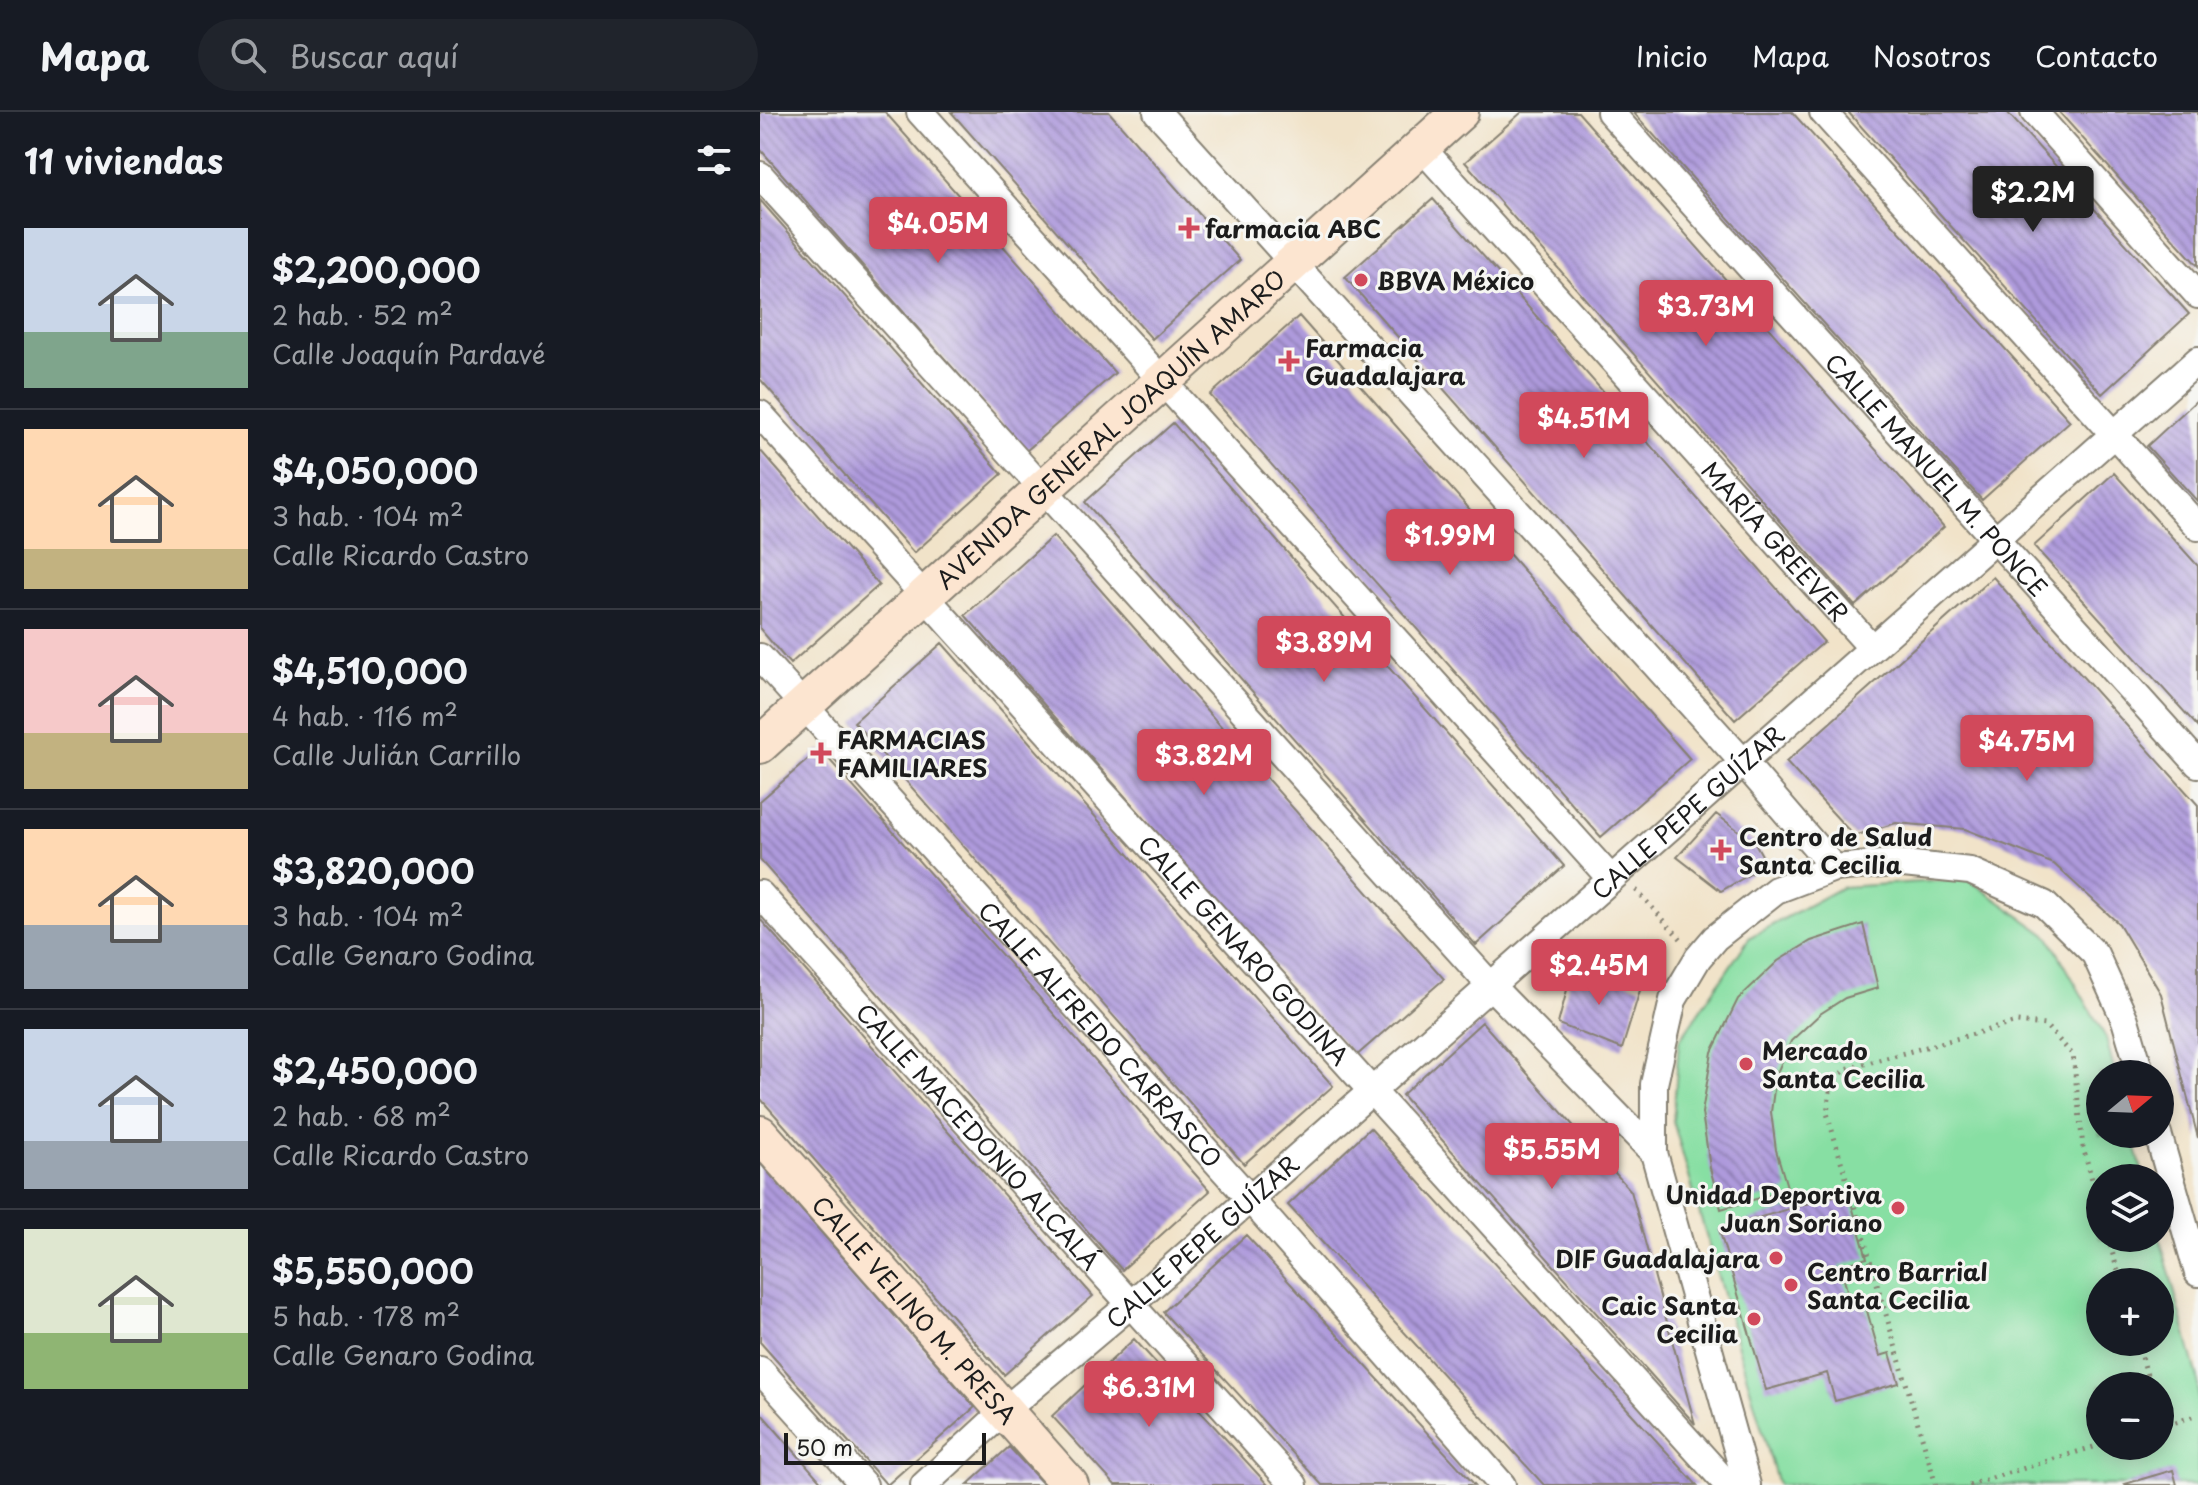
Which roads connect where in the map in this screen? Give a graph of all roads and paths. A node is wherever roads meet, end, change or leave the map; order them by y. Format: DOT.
graph roads {
  1 [pos="920,112"];
  2 [pos="1157,112"];
  3 [pos="1460,112"];
  4 [pos="1610,112"];
  5 [pos="1823,112"];
  6 [pos="2034,112"];
  7 [pos="1421,147"];
  8 [pos="760,175"];
  9 [pos="1293,263"];
  10 [pos="2198,295"];
  11 [pos="2198,360"];
  12 [pos="1162,381"];
  13 [pos="760,414"];
  14 [pos="2114,434"];
  15 [pos="1043,489"];
  16 [pos="2198,527"];
  17 [pos="1994,540"];
  18 [pos="925,596"];
  19 [pos="1872,648"];
  20 [pos="760,657"];
  21 [pos="804,706"];
  22 [pos="760,745"];
  23 [pos="1743,762"];
  24 [pos="2198,764"];
  25 [pos="1834,868"];
  26 [pos="1615,876"];
  27 [pos="760,894"];
  28 [pos="1698,958"];
  29 [pos="1491,986"];
  30 [pos="2137,1060"];
  31 [pos="1371,1091"];
  32 [pos="760,1134"];
  33 [pos="2162,1148"];
  34 [pos="1654,1153"];
  35 [pos="2088,1164"];
  36 [pos="2198,1185"];
  37 [pos="1250,1199"];
  38 [pos="2178,1203"];
  39 [pos="2194,1247"];
  40 [pos="2198,1273"];
  41 [pos="1131,1304"];
  42 [pos="760,1370"];
  43 [pos="1004,1411"];
  44 [pos="2198,1415"];
  45 [pos="2174,1421"];
  46 [pos="2086,1449"];
  47 [pos="864,1485"];
  48 [pos="924,1485"];
  49 [pos="1070,1485"];
  50 [pos="1294,1485"];
  51 [pos="1502,1485"];
  52 [pos="1728,1485"];
  53 [pos="1747,1485"];
  54 [pos="1936,1485"];
  55 [pos="1969,1485"];
  1 -- 12 [label="street"];
  2 -- 9 [label="street"];
  3 -- 7 [label="street, AVENIDA GENERAL JOAQUÍN AMARO"];
  4 -- 17 [label="street, CALLE MANUEL M. PONCE"];
  5 -- 14 [label="street"];
  6 -- 10 [label="street"];
  7 -- 9 [label="street, AVENIDA GENERAL JOAQUÍN AMARO"];
  7 -- 19 [label="street, MARÍA GREEVER"];
  8 -- 15 [label="street"];
  9 -- 12 [label="street, AVENIDA GENERAL JOAQUÍN AMARO"];
  9 -- 23 [label="street"];
  11 -- 14 [label="street, CALLE PEPE GUÍZAR"];
  12 -- 15 [label="street, AVENIDA GENERAL JOAQUÍN AMARO"];
  12 -- 26 [label="street"];
  13 -- 18 [label="street, CALLE GENARO GODINA"];
  14 -- 16 [label="street"];
  14 -- 17 [label="street, CALLE PEPE GUÍZAR"];
  15 -- 18 [label="street, AVENIDA GENERAL JOAQUÍN AMARO"];
  15 -- 29 [label="street"];
  17 -- 19 [label="street, CALLE PEPE GUÍZAR"];
  17 -- 24 [label="street, CALLE MANUEL M. PONCE"];
  18 -- 21 [label="street, AVENIDA GENERAL JOAQUÍN AMARO"];
  18 -- 31 [label="street, CALLE GENARO GODINA"];
  19 -- 23 [label="street, CALLE PEPE GUÍZAR"];
  20 -- 21 [label="street, CALLE ALFREDO CARRASCO"];
  21 -- 22 [label="street, AVENIDA GENERAL JOAQUÍN AMARO"];
  21 -- 37 [label="street, CALLE ALFREDO CARRASCO"];
  23 -- 25 [label="street"];
  23 -- 26 [label="street, CALLE PEPE GUÍZAR"];
  25 -- 28 [label="street"];
  25 -- 30 [label="street"];
  26 -- 28 [label="path"];
  26 -- 29 [label="street, CALLE PEPE GUÍZAR"];
  27 -- 41 [label="street, CALLE MACEDONIO ALCALÁ"];
  28 -- 34 [label="street"];
  29 -- 31 [label="street, CALLE PEPE GUÍZAR"];
  29 -- 34 [label="street"];
  31 -- 37 [label="street, CALLE PEPE GUÍZAR"];
  31 -- 52 [label="street, CALLE GENARO GODINA"];
  32 -- 43 [label="street, CALLE VELINO M. PRESA"];
  33 -- 38 [label="street"];
  34 -- 53 [label="street"];
  35 -- 54 [label="path"];
  36 -- 38 [label="street"];
  37 -- 41 [label="street, CALLE PEPE GUÍZAR"];
  37 -- 51 [label="street, CALLE ALFREDO CARRASCO"];
  38 -- 39 [label="street"];
  39 -- 40 [label="street"];
  41 -- 43 [label="street, CALLE PEPE GUÍZAR"];
  41 -- 50 [label="street, CALLE MACEDONIO ALCALÁ"];
  42 -- 47 [label="street"];
  43 -- 48 [label="street, CALLE PEPE GUÍZAR"];
  43 -- 49 [label="street, CALLE VELINO M. PRESA"];
  44 -- 45 [label="path"];
  46 -- 55 [label="path"];
}
